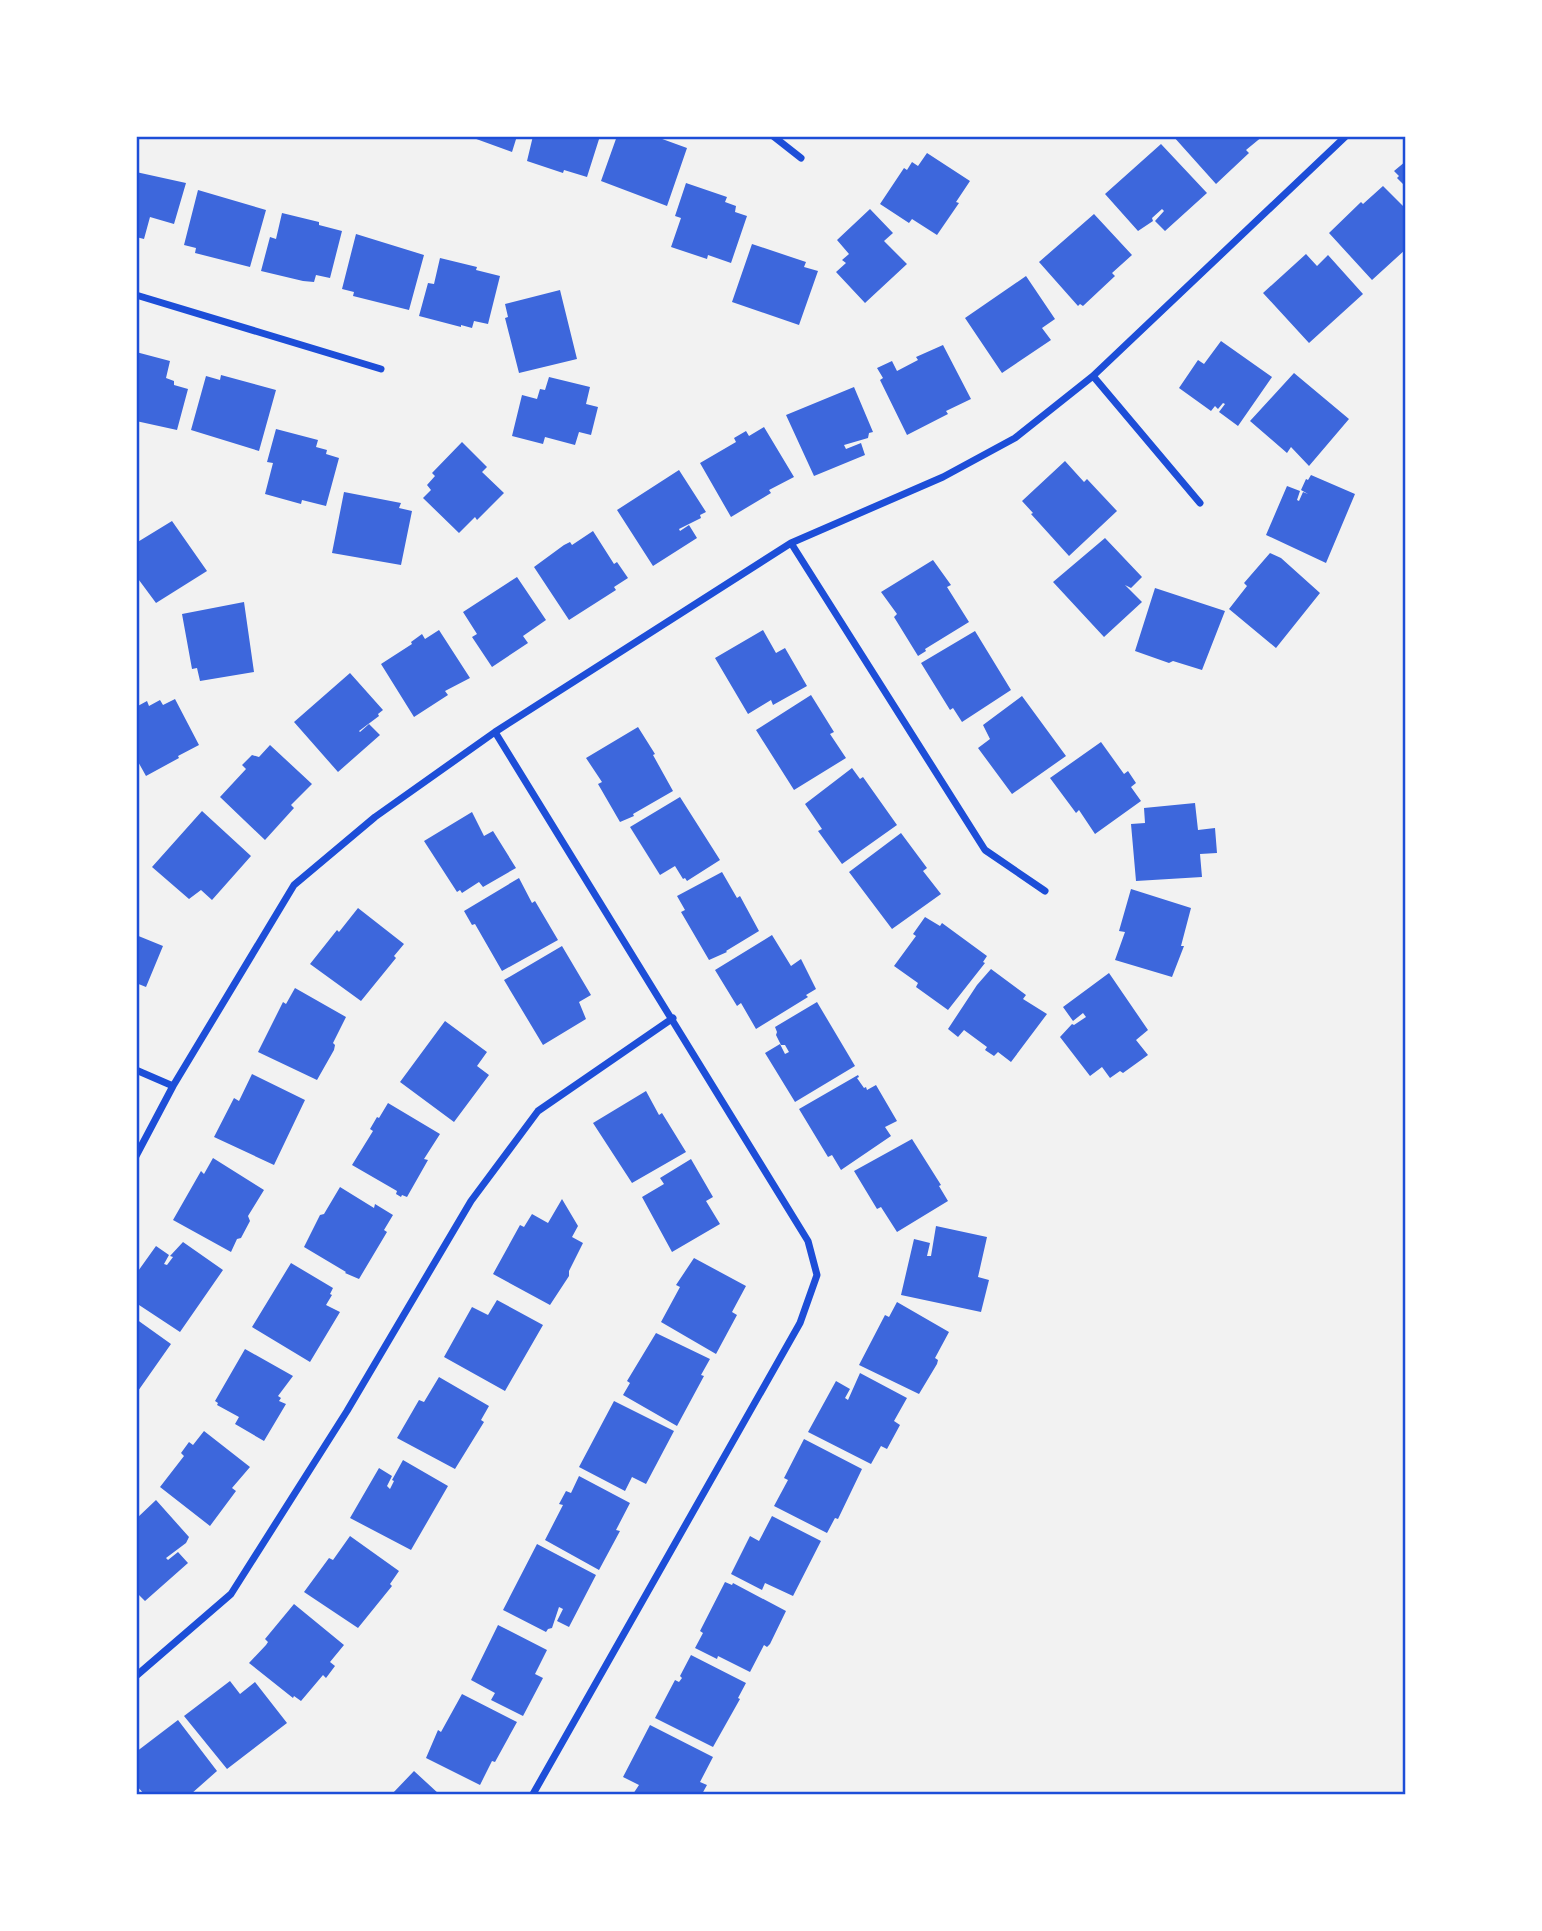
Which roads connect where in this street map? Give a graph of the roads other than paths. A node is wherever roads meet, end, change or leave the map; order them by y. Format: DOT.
graph roads {
  1 [pos="773,136"];
  2 [pos="1346,136"];
  3 [pos="802,158"];
  4 [pos="136,295"];
  5 [pos="381,369"];
  6 [pos="1093,376"];
  7 [pos="1200,503"];
  8 [pos="791,543"];
  9 [pos="495,732"];
  10 [pos="1045,891"];
  11 [pos="673,1018"];
  12 [pos="136,1070"];
  13 [pos="173,1086"];
  14 [pos="136,1156"];
  15 [pos="136,1676"];
  16 [pos="533,1794"];
  1 -- 3 [label="street"];
  2 -- 6 [label="street"];
  4 -- 5 [label="street"];
  6 -- 7 [label="street"];
  6 -- 8 [label="street"];
  8 -- 9 [label="street"];
  8 -- 10 [label="street"];
  9 -- 11 [label="street"];
  9 -- 13 [label="street"];
  11 -- 15 [label="street"];
  11 -- 16 [label="street"];
  12 -- 13 [label="street"];
  13 -- 14 [label="street"];
}
